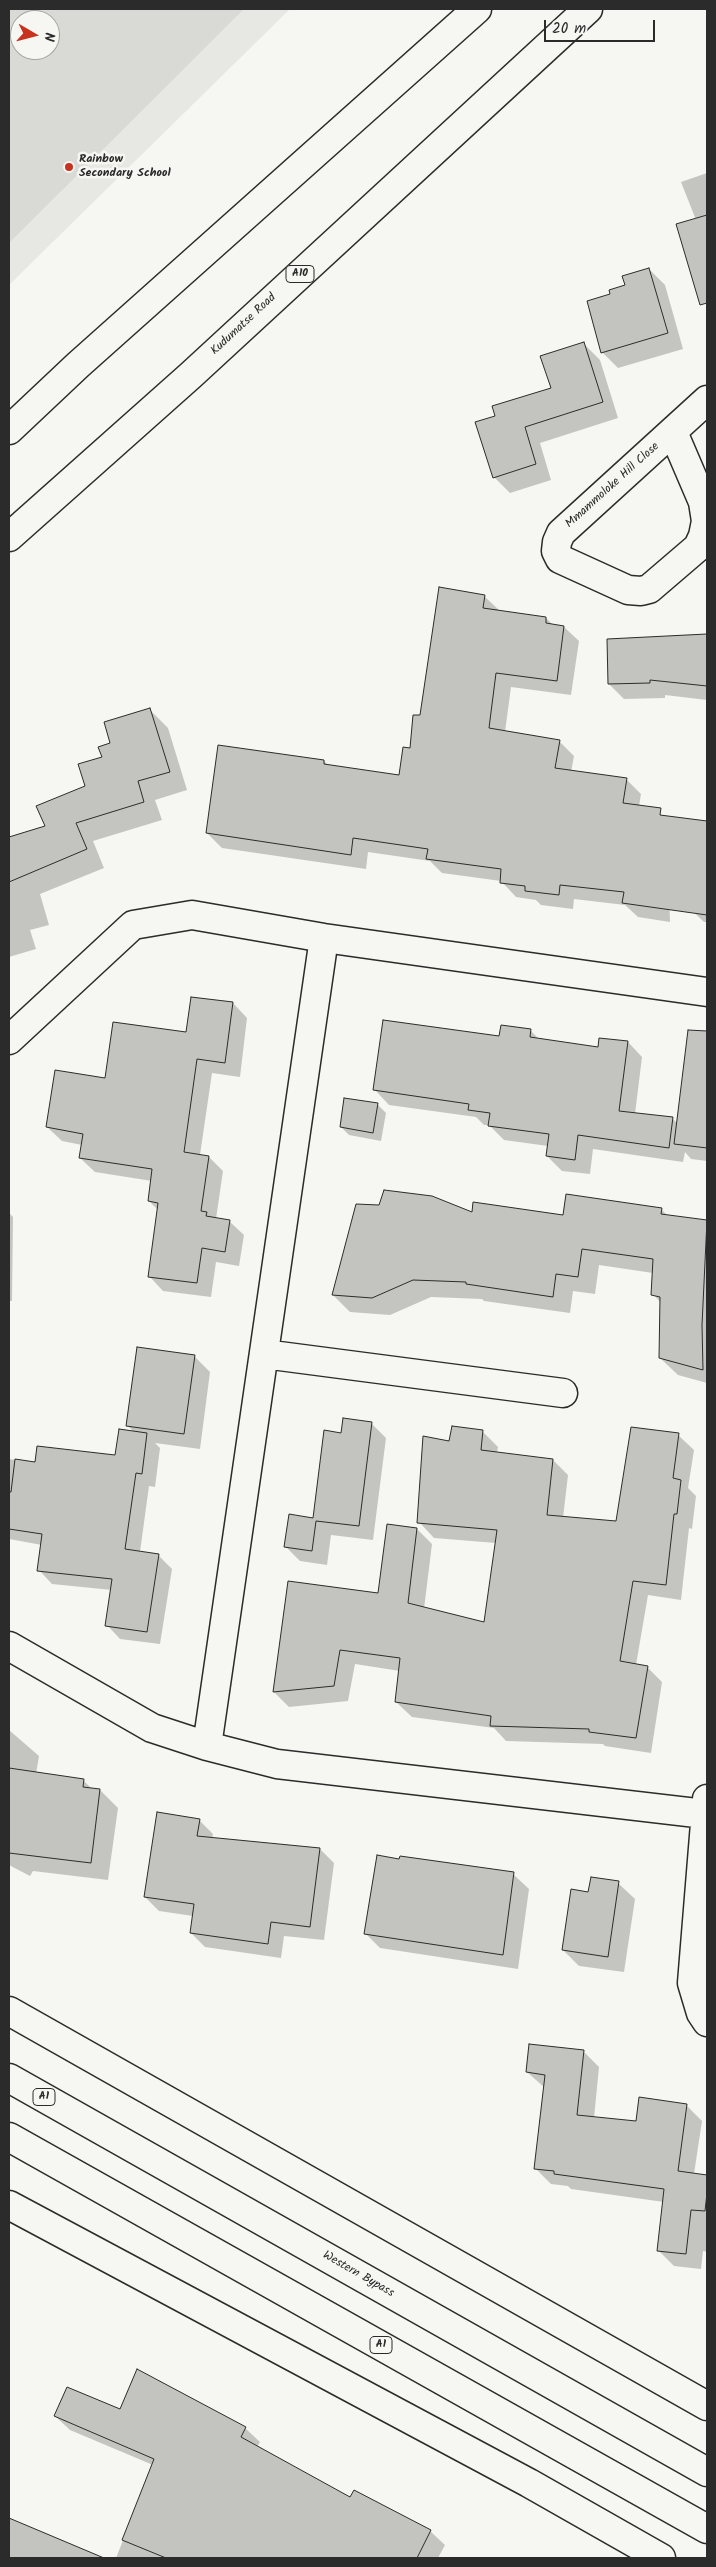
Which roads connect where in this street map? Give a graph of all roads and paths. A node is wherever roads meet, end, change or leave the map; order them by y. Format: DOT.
graph roads {
  1 [pos="477,9"];
  2 [pos="588,9"];
  3 [pos="707,400"];
  4 [pos="9,430"];
  5 [pos="674,432"];
  6 [pos="9,537"];
  7 [pos="324,938"];
  8 [pos="707,992"];
  9 [pos="9,1040"];
  10 [pos="264,1354"];
  11 [pos="563,1393"];
  12 [pos="9,1646"];
  13 [pos="207,1746"];
  14 [pos="706,1807"];
  15 [pos="9,2011"];
  16 [pos="707,2022"];
  17 [pos="9,2078"];
  18 [pos="9,2137"];
  19 [pos="9,2205"];
  20 [pos="707,2406"];
  21 [pos="707,2472"];
  22 [pos="707,2529"];
  23 [pos="662,2558"];
  1 -- 4 [label="main road"];
  2 -- 6 [label="main road, Kudumatse Road / A10"];
  3 -- 5 [label="main road, Mmammoloke Hill Close"];
  5 -- 5 [label="main road, Mmammoloke Hill Close"];
  7 -- 8 [label="main road"];
  7 -- 9 [label="main road"];
  7 -- 10 [label="main road"];
  10 -- 11 [label="main road"];
  10 -- 13 [label="main road"];
  12 -- 13 [label="main road"];
  13 -- 14 [label="main road"];
  14 -- 16 [label="main road"];
  15 -- 20 [label="main road"];
  17 -- 21 [label="main road, Western Bypass / A1"];
  18 -- 22 [label="main road, A1"];
  19 -- 23 [label="main road"];
}
